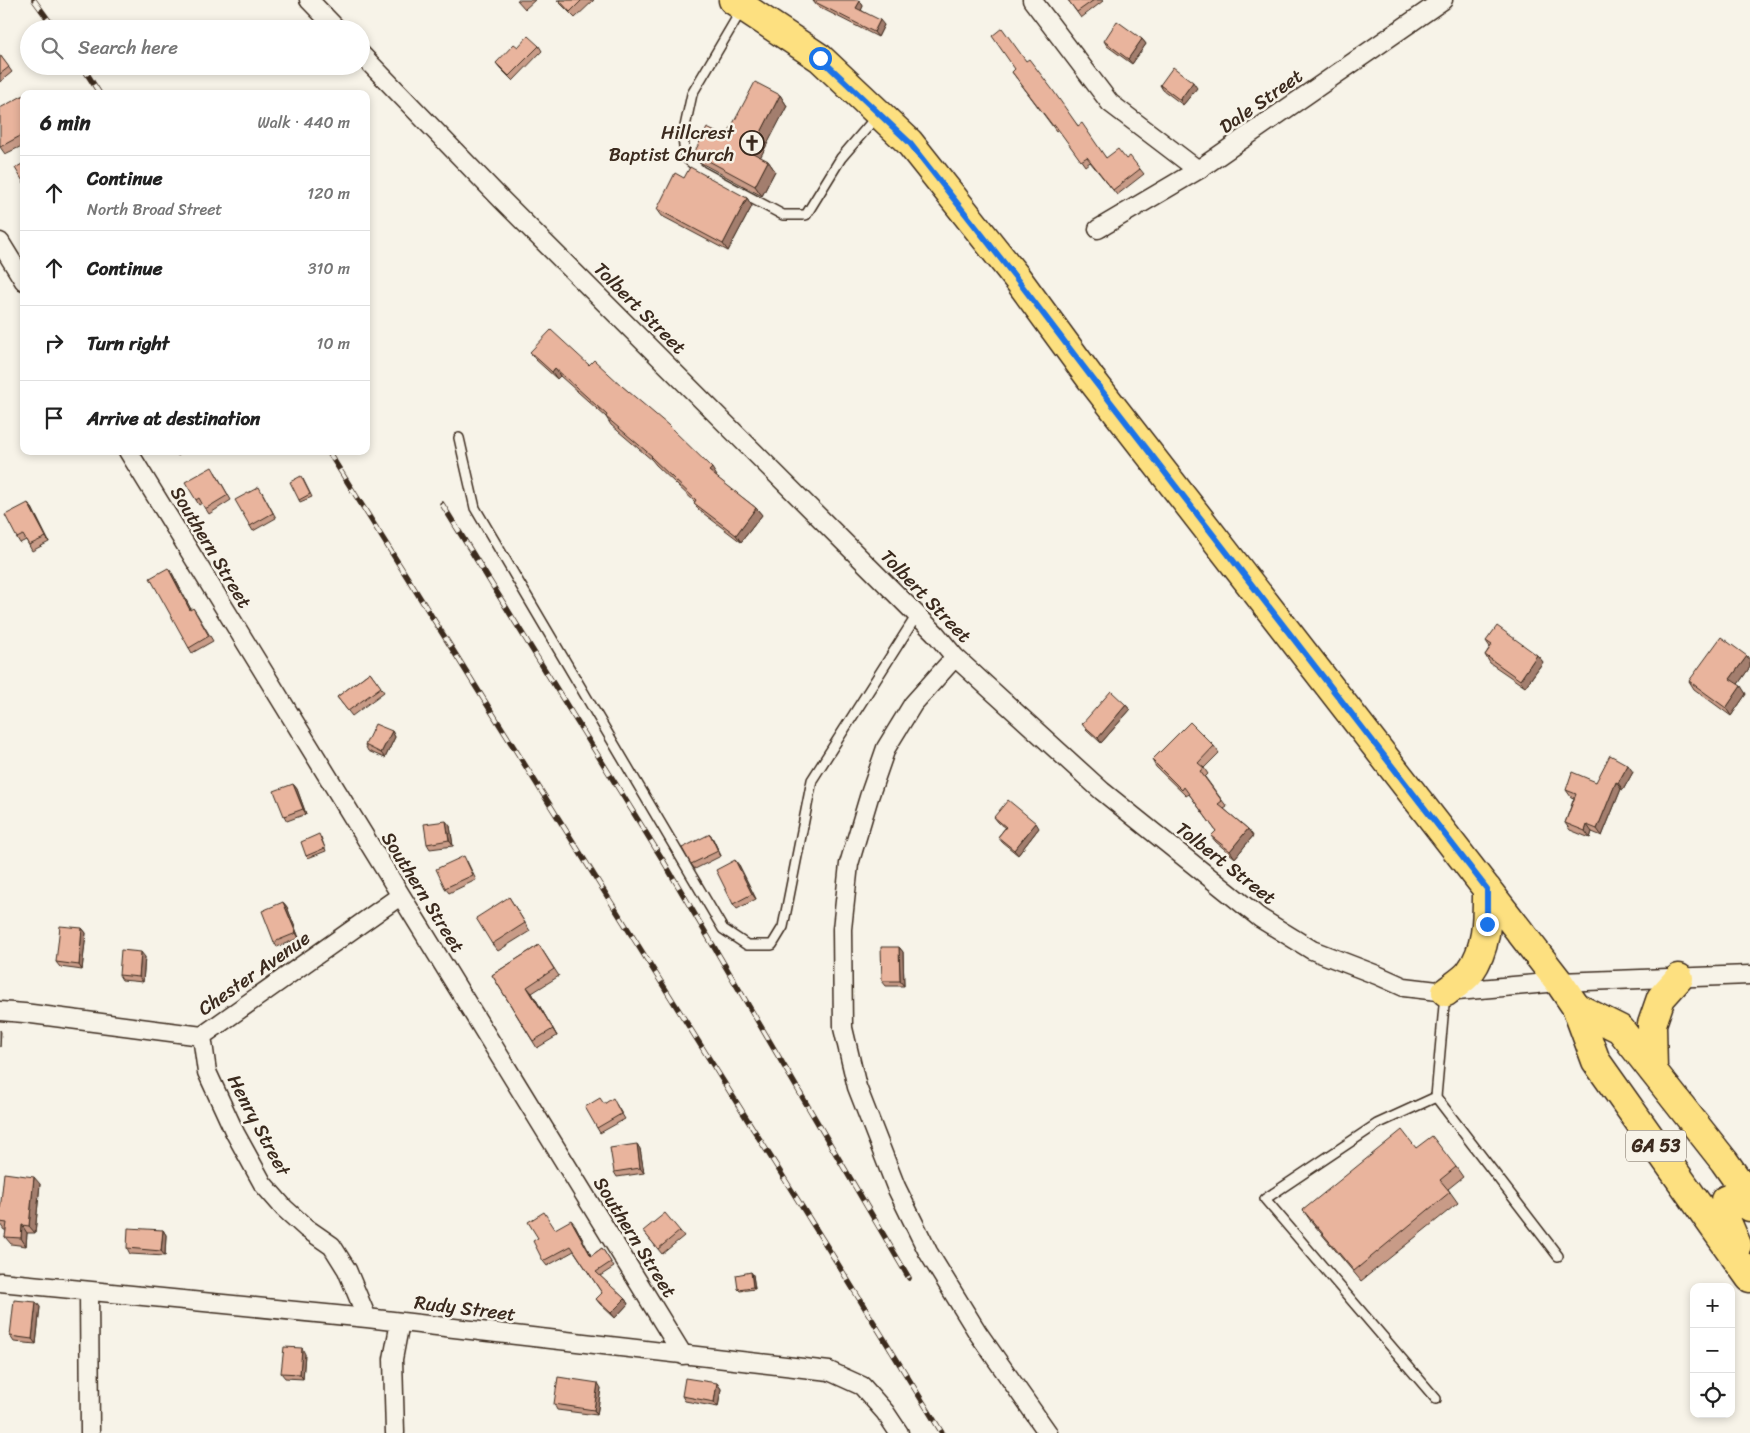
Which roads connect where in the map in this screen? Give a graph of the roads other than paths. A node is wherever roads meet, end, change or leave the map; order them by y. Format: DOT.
graph roads {
  1 [pos="309,0"];
  2 [pos="1032,0"];
  3 [pos="1444,0"];
  4 [pos="747,5"];
  5 [pos="1424,6"];
  6 [pos="328,20"];
  7 [pos="370,63"];
  8 [pos="880,114"];
  9 [pos="1198,170"];
  10 [pos="1098,229"];
  11 [pos="0,242"];
  12 [pos="20,274"];
  13 [pos="459,438"];
  14 [pos="130,455"];
  15 [pos="917,615"];
  16 [pos="955,657"];
  17 [pos="1487,889"];
  18 [pos="400,896"];
  19 [pos="1750,975"];
  20 [pos="1680,978"];
  21 [pos="1559,982"];
  22 [pos="1446,992"];
  23 [pos="1576,1007"];
  24 [pos="0,1011"];
  25 [pos="202,1036"];
  26 [pos="1654,1071"];
  27 [pos="1436,1097"];
  28 [pos="1750,1198"];
  29 [pos="1750,1207"];
  30 [pos="1558,1256"];
  31 [pos="1750,1273"];
  32 [pos="1750,1278"];
  33 [pos="0,1282"];
  34 [pos="89,1291"];
  35 [pos="368,1318"];
  36 [pos="400,1322"];
  37 [pos="683,1355"];
  38 [pos="1436,1399"];
  39 [pos="90,1433"];
  40 [pos="395,1433"];
  41 [pos="899,1433"];
  42 [pos="1048,1433"];
  1 -- 6 [label="street"];
  2 -- 9 [label="street"];
  3 -- 5 [label="street, Dale Street"];
  4 -- 8 [label="main road, GA 53"];
  4 -- 8 [label="lane"];
  5 -- 9 [label="street, Dale Street"];
  7 -- 15 [label="street, Tolbert Street"];
  8 -- 17 [label="main road, GA 53"];
  9 -- 10 [label="street, Dale Street"];
  11 -- 12 [label="street"];
  13 -- 15 [label="lane"];
  14 -- 18 [label="street, Southern Street"];
  15 -- 16 [label="street, Tolbert Street"];
  16 -- 22 [label="street, Tolbert Street"];
  16 -- 42 [label="street"];
  17 -- 21 [label="main road, GA 53"];
  17 -- 22 [label="main road"];
  18 -- 25 [label="street, Chester Avenue"];
  18 -- 37 [label="street, Southern Street"];
  19 -- 20 [label="street, Tolbert Street"];
  20 -- 21 [label="street, Tolbert Street"];
  20 -- 26 [label="main road"];
  21 -- 22 [label="street, Tolbert Street"];
  21 -- 23 [label="main road, GA 53"];
  22 -- 27 [label="lane"];
  23 -- 26 [label="main road, GA 53"];
  23 -- 32 [label="main road, GA 53"];
  24 -- 25 [label="street, Chester Avenue"];
  25 -- 35 [label="street, Henry Street"];
  26 -- 28 [label="main road, GA 53"];
  27 -- 30 [label="lane"];
  27 -- 38 [label="lane"];
  29 -- 31 [label="main road"];
  33 -- 34 [label="street, Rudy Street"];
  34 -- 35 [label="street, Rudy Street"];
  34 -- 39 [label="street"];
  35 -- 36 [label="street, Rudy Street"];
  36 -- 37 [label="street, Rudy Street"];
  36 -- 40 [label="street"];
  37 -- 41 [label="street, Rudy Street"];
}
